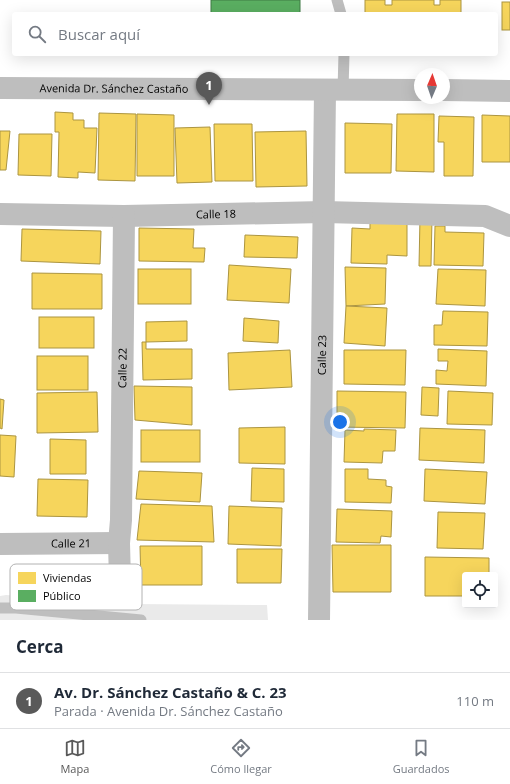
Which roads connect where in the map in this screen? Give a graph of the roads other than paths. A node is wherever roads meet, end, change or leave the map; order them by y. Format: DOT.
graph roads {
  1 [pos="337,0"];
  2 [pos="340,12"];
  3 [pos="343,56"];
  4 [pos="0,88"];
  5 [pos="334,90"];
  6 [pos="414,90"];
  7 [pos="450,90"];
  8 [pos="510,91"];
  9 [pos="324,212"];
  10 [pos="0,214"];
  11 [pos="124,216"];
  12 [pos="510,226"];
  13 [pos="119,543"];
  14 [pos="0,544"];
  15 [pos="120,564"];
  16 [pos="37,610"];
  17 [pos="141,620"];
  18 [pos="319,620"];
  1 -- 2 [label="lane"];
  3 -- 5 [label="lane"];
  4 -- 5 [label="street, Avenida Dr. Sánchez Castaño"];
  5 -- 6 [label="street, Avenida Dr. Sánchez Castaño"];
  5 -- 9 [label="street, Calle 23"];
  7 -- 8 [label="street"];
  9 -- 11 [label="street, Calle 18"];
  9 -- 12 [label="street, Calle 18"];
  9 -- 18 [label="street, Calle 23"];
  10 -- 11 [label="street, Calle 18"];
  11 -- 13 [label="street, Calle 22"];
  13 -- 14 [label="street, Calle 21"];
  13 -- 15 [label="street"];
  16 -- 17 [label="lane"];
}
